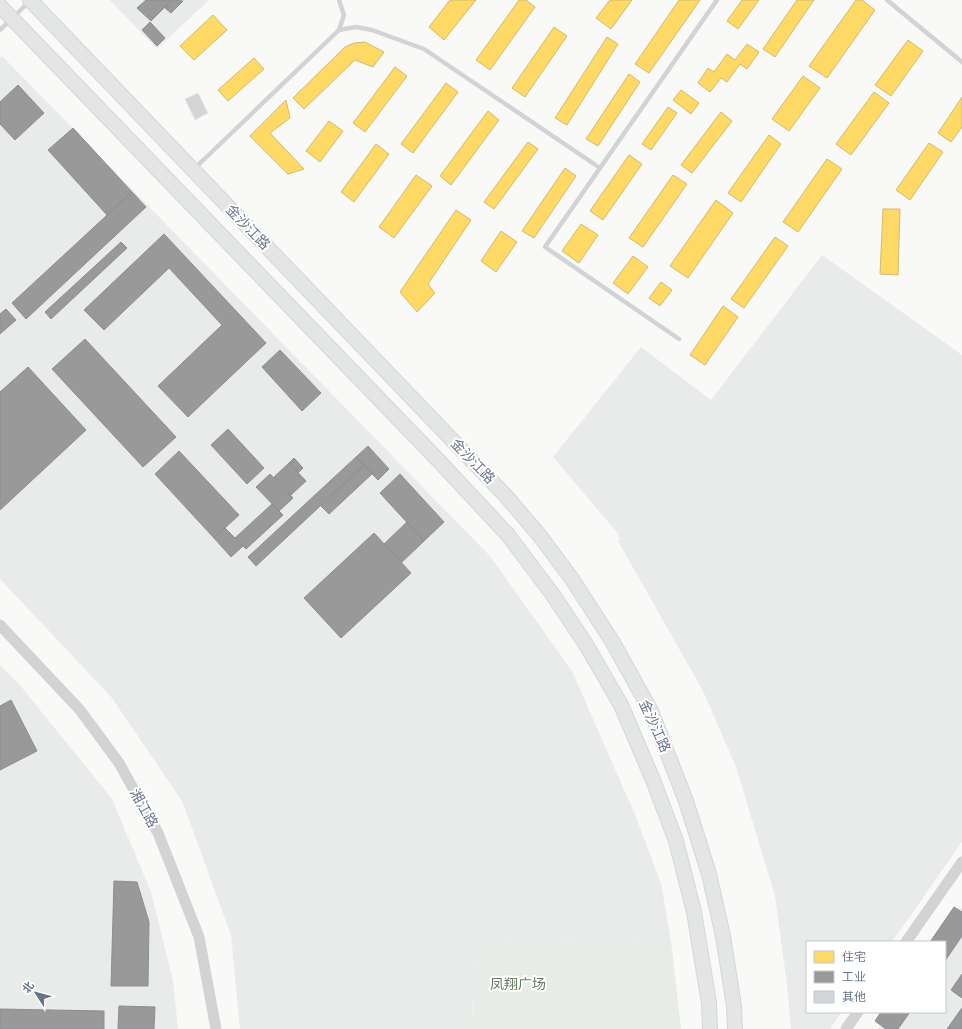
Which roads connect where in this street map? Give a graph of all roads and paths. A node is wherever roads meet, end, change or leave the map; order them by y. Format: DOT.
graph roads {
  1 [pos="31,0"];
  2 [pos="339,0"];
  3 [pos="717,0"];
  4 [pos="888,0"];
  5 [pos="0,6"];
  6 [pos="12,19"];
  7 [pos="0,30"];
  8 [pos="339,30"];
  9 [pos="962,62"];
  10 [pos="600,168"];
  11 [pos="193,169"];
  12 [pos="679,340"];
  13 [pos="0,625"];
  14 [pos="962,862"];
  15 [pos="907,941"];
  16 [pos="857,1013"];
  17 [pos="216,1029"];
  18 [pos="710,1029"];
  19 [pos="735,1029"];
  20 [pos="846,1029"];
  1 -- 6 [label="lane"];
  1 -- 11 [label="main road, 金沙江路"];
  2 -- 8 [label="lane"];
  3 -- 10 [label="lane"];
  4 -- 9 [label="lane"];
  5 -- 6 [label="main road, 金沙江路"];
  6 -- 7 [label="lane"];
  6 -- 18 [label="main road, 金沙江路"];
  8 -- 10 [label="lane"];
  8 -- 11 [label="lane"];
  10 -- 12 [label="lane"];
  11 -- 19 [label="main road, 金沙江路"];
  13 -- 17 [label="street, 湘江路"];
  14 -- 15 [label="street"];
  16 -- 20 [label="street"];
}
